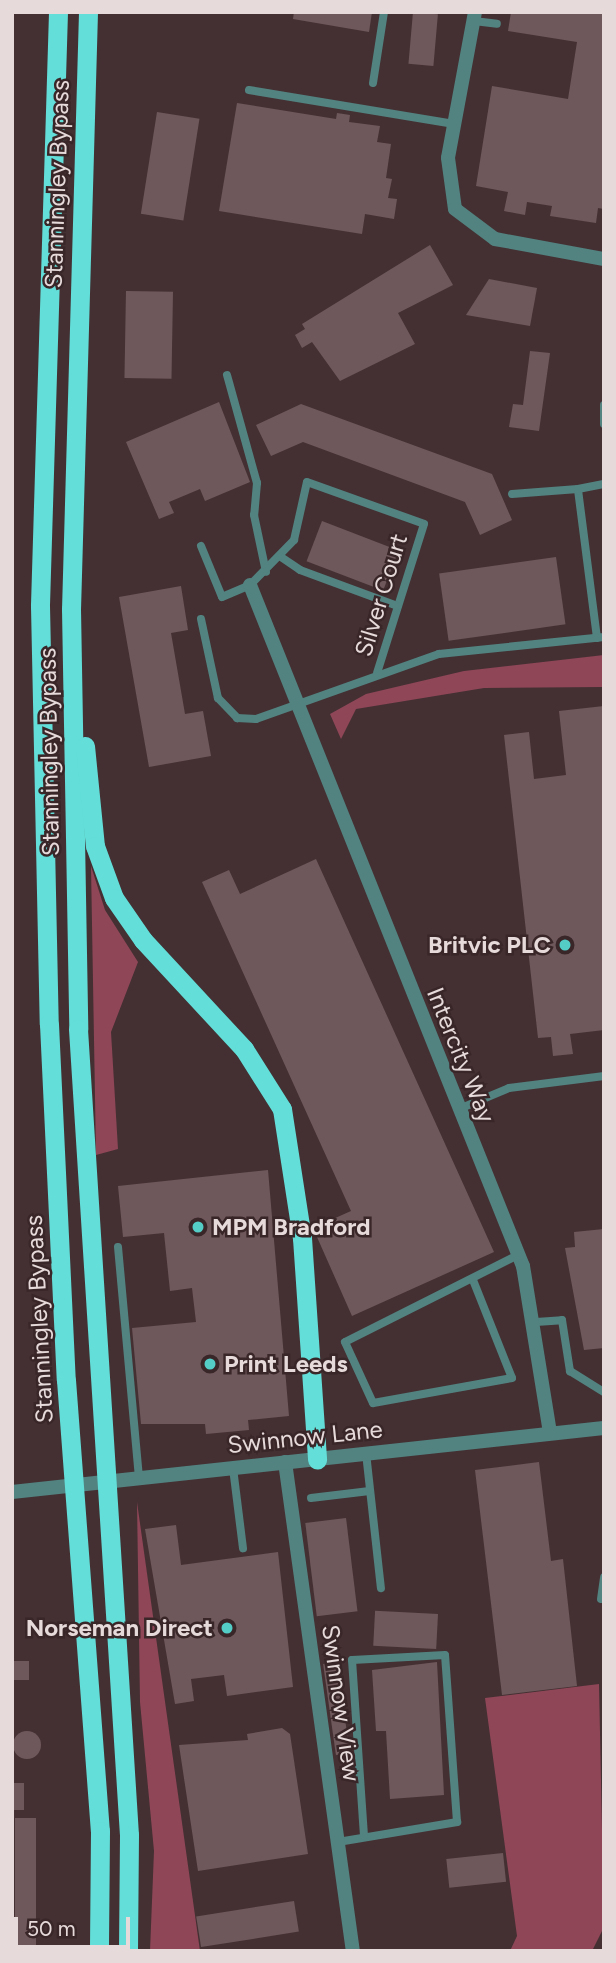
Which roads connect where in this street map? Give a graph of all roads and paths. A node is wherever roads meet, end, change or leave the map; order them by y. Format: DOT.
graph roads {
  1 [pos="58,12"];
  2 [pos="88,12"];
  3 [pos="384,12"];
  4 [pos="474,17"];
  5 [pos="497,24"];
  6 [pos="373,83"];
  7 [pos="249,90"];
  8 [pos="454,124"];
  9 [pos="604,259"];
  10 [pos="227,375"];
  11 [pos="604,405"];
  12 [pos="604,424"];
  13 [pos="604,484"];
  14 [pos="578,489"];
  15 [pos="512,495"];
  16 [pos="201,546"];
  17 [pos="281,557"];
  18 [pos="266,572"];
  19 [pos="250,585"];
  20 [pos="398,606"];
  21 [pos="71,609"];
  22 [pos="201,619"];
  23 [pos="601,637"];
  24 [pos="377,673"];
  25 [pos="301,705"];
  26 [pos="604,1076"];
  27 [pos="459,1108"];
  28 [pos="118,1247"];
  29 [pos="518,1255"];
  30 [pos="473,1280"];
  31 [pos="536,1322"];
  32 [pos="604,1392"];
  33 [pos="604,1429"];
  34 [pos="550,1433"];
  35 [pos="366,1453"];
  36 [pos="317,1458"];
  37 [pos="285,1462"];
  38 [pos="233,1468"];
  39 [pos="134,1480"];
  40 [pos="370,1491"];
  41 [pos="16,1492"];
  42 [pos="311,1498"];
  43 [pos="243,1548"];
  44 [pos="604,1577"];
  45 [pos="381,1588"];
  46 [pos="601,1599"];
  47 [pos="364,1836"];
  48 [pos="338,1842"];
  49 [pos="353,1950"];
  50 [pos="99,1951"];
  51 [pos="128,1951"];
  1 -- 50 [label="highway, Stanningley Bypass"];
  2 -- 21 [label="highway, Stanningley Bypass"];
  3 -- 6 [label="lane"];
  4 -- 5 [label="lane"];
  4 -- 8 [label="street"];
  7 -- 8 [label="lane"];
  8 -- 9 [label="street"];
  10 -- 18 [label="lane"];
  11 -- 12 [label="lane"];
  13 -- 14 [label="lane"];
  14 -- 15 [label="lane"];
  14 -- 23 [label="lane, Silver Court"];
  16 -- 19 [label="lane"];
  17 -- 18 [label="lane, Silver Court"];
  17 -- 20 [label="lane"];
  17 -- 20 [label="lane, Silver Court"];
  18 -- 19 [label="lane, Silver Court"];
  19 -- 25 [label="street, Intercity Way"];
  20 -- 24 [label="lane, Silver Court"];
  21 -- 36 [label="highway"];
  21 -- 51 [label="highway, Stanningley Bypass"];
  22 -- 25 [label="lane, Silver Court"];
  23 -- 24 [label="lane, Silver Court"];
  24 -- 25 [label="lane, Silver Court"];
  25 -- 27 [label="street, Intercity Way"];
  26 -- 27 [label="lane"];
  27 -- 29 [label="street, Intercity Way"];
  28 -- 39 [label="lane"];
  29 -- 30 [label="lane"];
  29 -- 31 [label="street, Intercity Way"];
  30 -- 30 [label="lane"];
  31 -- 32 [label="lane"];
  31 -- 34 [label="street, Intercity Way"];
  33 -- 34 [label="street, Swinnow Lane"];
  34 -- 35 [label="street, Swinnow Lane"];
  35 -- 36 [label="street, Swinnow Lane"];
  35 -- 40 [label="lane"];
  36 -- 37 [label="street, Swinnow Lane"];
  37 -- 38 [label="street, Swinnow Lane"];
  37 -- 48 [label="street, Swinnow View"];
  38 -- 39 [label="street, Swinnow Lane"];
  38 -- 43 [label="lane"];
  39 -- 41 [label="street, Swinnow Lane"];
  40 -- 42 [label="lane"];
  40 -- 45 [label="lane"];
  44 -- 46 [label="lane"];
  47 -- 47 [label="lane"];
  47 -- 48 [label="lane"];
  48 -- 49 [label="street, Swinnow View"];
}
